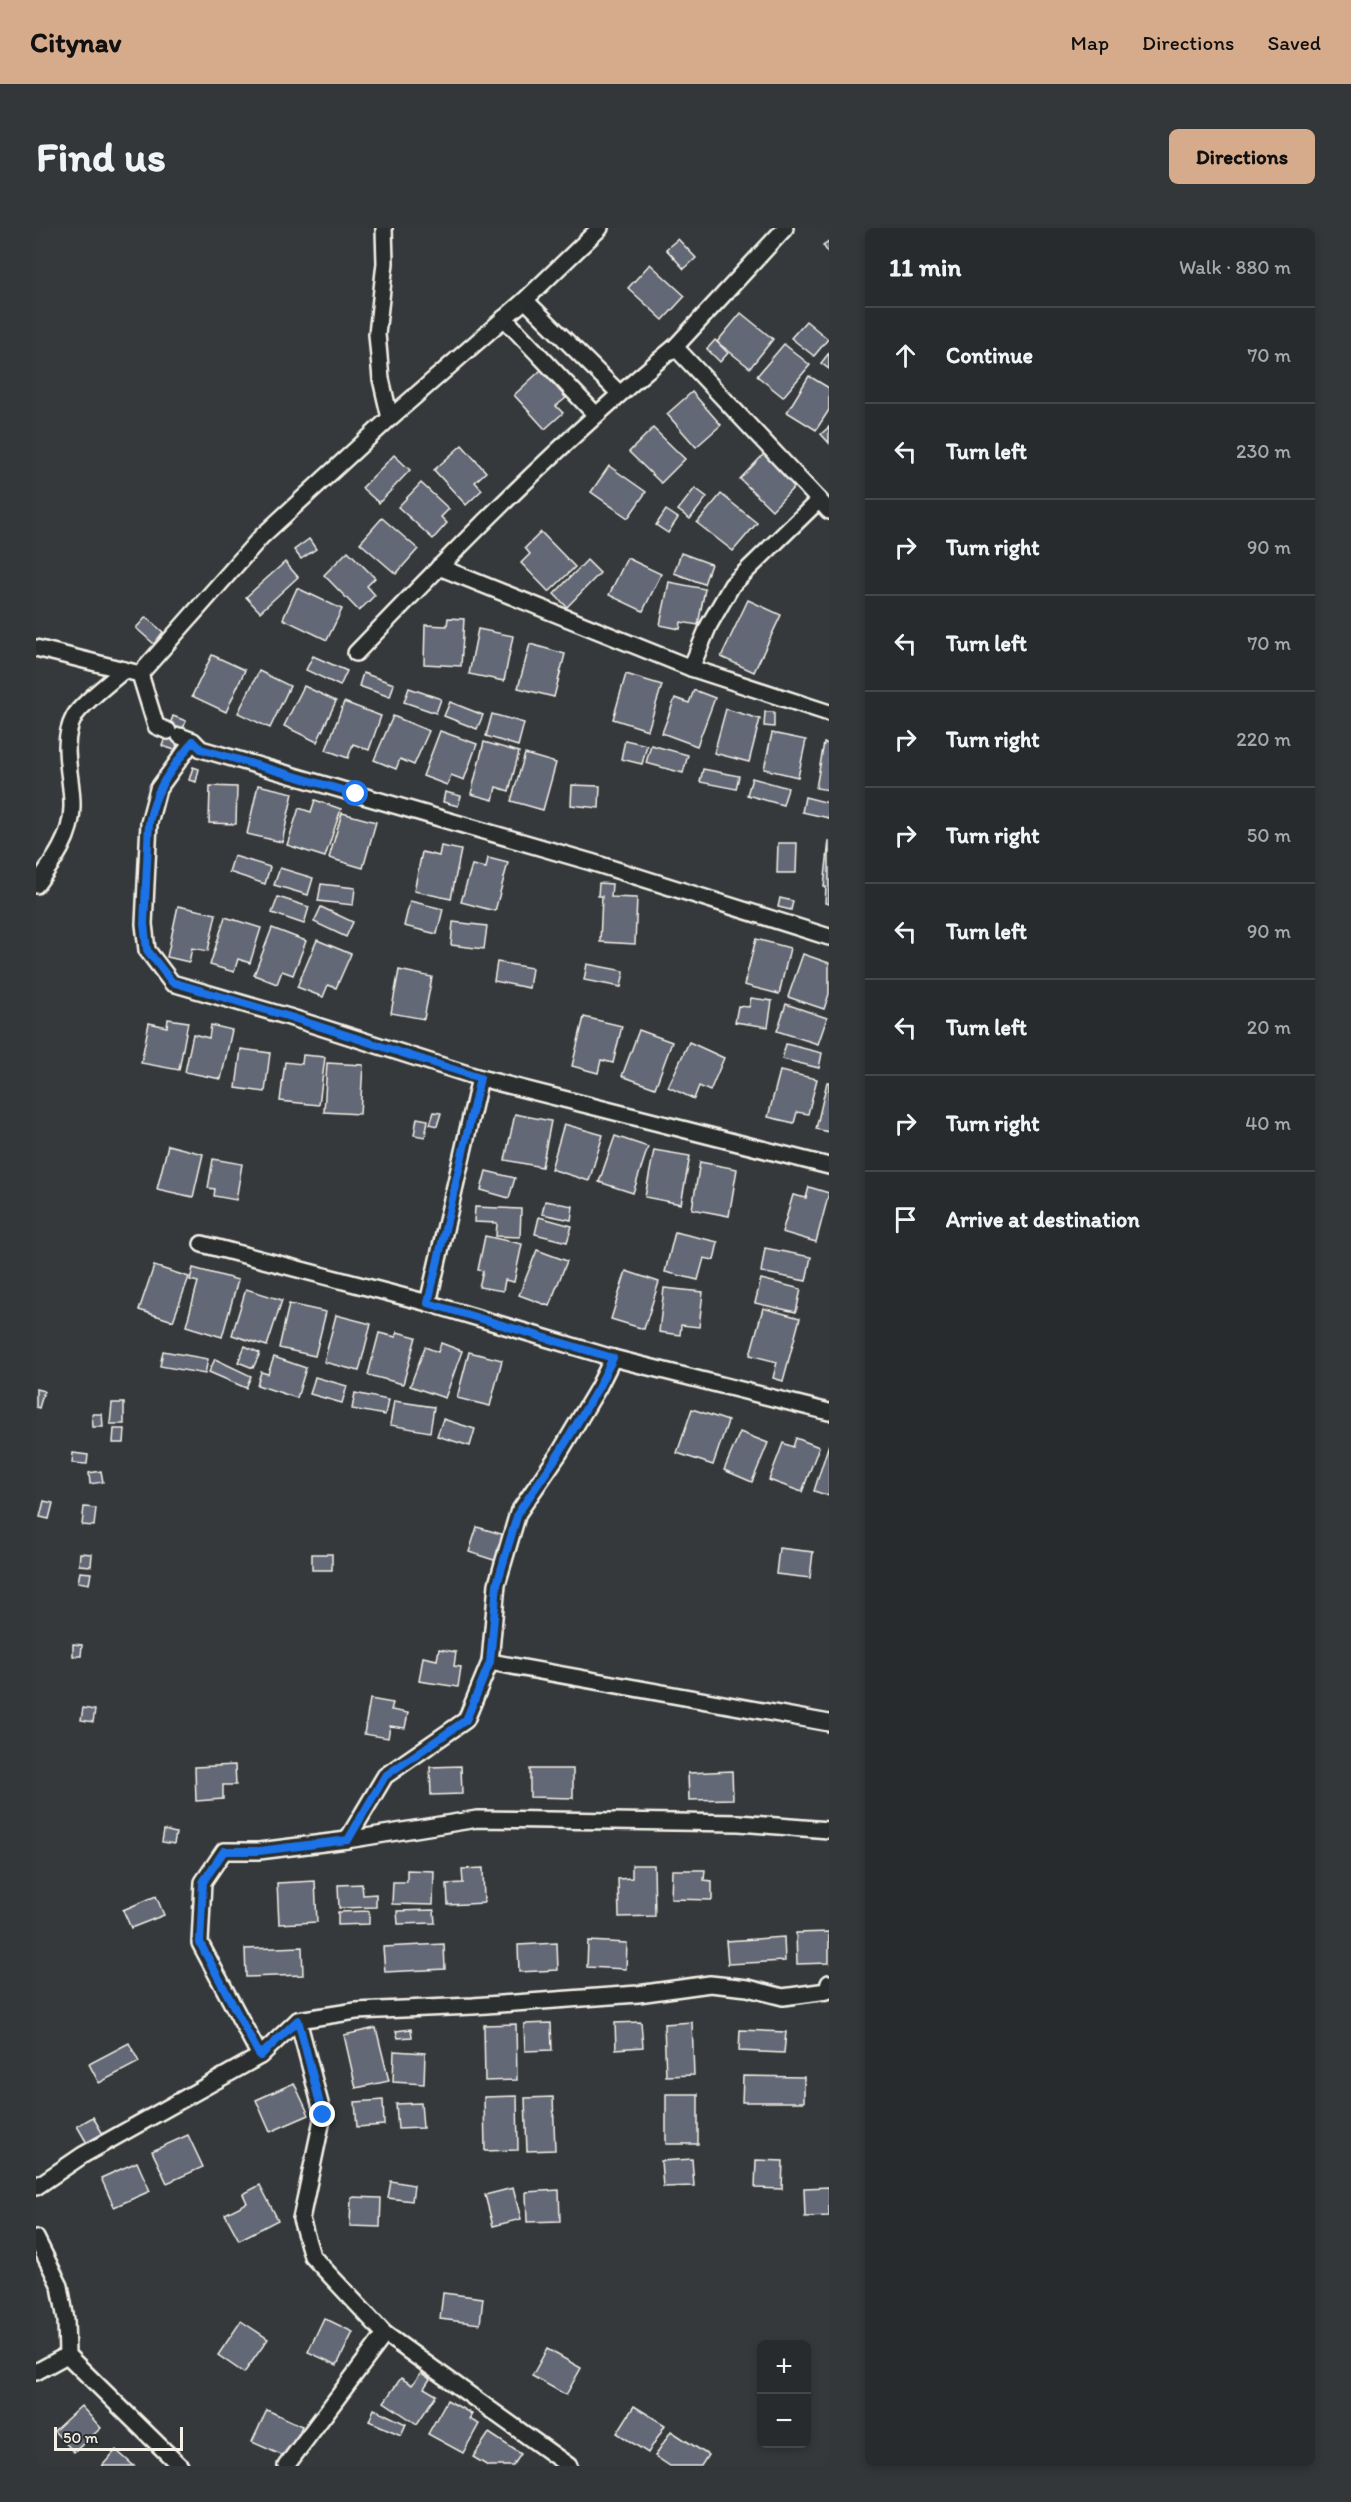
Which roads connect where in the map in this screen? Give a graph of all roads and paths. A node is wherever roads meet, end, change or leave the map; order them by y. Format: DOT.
graph roads {
  1 [pos="384,228"];
  2 [pos="600,228"];
  3 [pos="785,228"];
  4 [pos="525,300"];
  5 [pos="504,318"];
  6 [pos="675,347"];
  7 [pos="619,393"];
  8 [pos="596,415"];
  9 [pos="390,418"];
  10 [pos="824,505"];
  11 [pos="439,567"];
  12 [pos="36,648"];
  13 [pos="356,653"];
  14 [pos="691,668"];
  15 [pos="124,670"];
  16 [pos="140,674"];
  17 [pos="829,713"];
  18 [pos="181,736"];
  19 [pos="36,885"];
  20 [pos="829,936"];
  21 [pos="480,1078"];
  22 [pos="829,1166"];
  23 [pos="202,1244"];
  24 [pos="428,1303"];
  25 [pos="613,1358"];
  26 [pos="829,1412"];
  27 [pos="490,1662"];
  28 [pos="829,1723"];
  29 [pos="829,1830"];
  30 [pos="348,1840"];
  31 [pos="829,1983"];
  32 [pos="298,2020"];
  33 [pos="260,2056"];
  34 [pos="36,2187"];
  35 [pos="36,2238"];
  36 [pos="386,2334"];
  37 [pos="68,2355"];
  38 [pos="36,2372"];
  39 [pos="180,2466"];
  40 [pos="286,2466"];
  41 [pos="569,2466"];
  1 -- 9 [label="street"];
  2 -- 4 [label="street"];
  3 -- 6 [label="street"];
  4 -- 5 [label="street"];
  4 -- 7 [label="street"];
  5 -- 8 [label="street"];
  5 -- 9 [label="street"];
  6 -- 7 [label="street"];
  6 -- 10 [label="street"];
  7 -- 8 [label="street"];
  8 -- 11 [label="street"];
  9 -- 16 [label="street"];
  10 -- 14 [label="street"];
  11 -- 13 [label="street"];
  11 -- 14 [label="street"];
  12 -- 15 [label="street"];
  14 -- 17 [label="street"];
  15 -- 16 [label="street"];
  15 -- 19 [label="street"];
  16 -- 18 [label="street"];
  18 -- 20 [label="street"];
  18 -- 21 [label="street"];
  21 -- 22 [label="street"];
  21 -- 24 [label="street"];
  23 -- 24 [label="street"];
  24 -- 25 [label="street"];
  25 -- 26 [label="street"];
  25 -- 27 [label="street"];
  27 -- 28 [label="street"];
  27 -- 30 [label="street"];
  29 -- 30 [label="street"];
  30 -- 33 [label="street"];
  31 -- 32 [label="street"];
  32 -- 33 [label="street"];
  32 -- 36 [label="street"];
  33 -- 34 [label="street"];
  35 -- 37 [label="street"];
  36 -- 40 [label="street"];
  36 -- 41 [label="street"];
  37 -- 38 [label="street"];
  37 -- 39 [label="street"];
}
